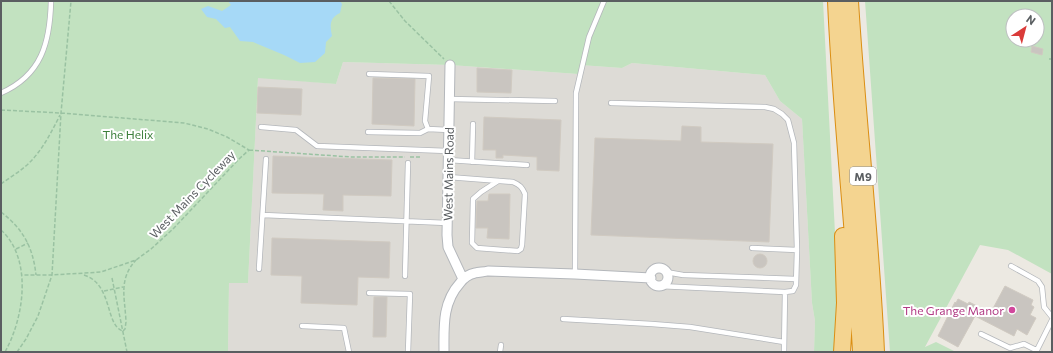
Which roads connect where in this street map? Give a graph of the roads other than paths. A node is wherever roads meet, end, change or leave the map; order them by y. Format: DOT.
graph roads {
  1 [pos="51,1"];
  2 [pos="604,1"];
  3 [pos="835,1"];
  4 [pos="850,1"];
  5 [pos="450,65"];
  6 [pos="369,74"];
  7 [pos="1,93"];
  8 [pos="449,99"];
  9 [pos="555,101"];
  10 [pos="611,103"];
  11 [pos="473,124"];
  12 [pos="261,127"];
  13 [pos="428,129"];
  14 [pos="449,130"];
  15 [pos="368,132"];
  16 [pos="448,156"];
  17 [pos="266,158"];
  18 [pos="472,162"];
  19 [pos="408,163"];
  20 [pos="527,165"];
  21 [pos="448,177"];
  22 [pos="498,181"];
  23 [pos="262,215"];
  24 [pos="406,221"];
  25 [pos="447,222"];
  26 [pos="752,248"];
  27 [pos="797,250"];
  28 [pos="1011,266"];
  29 [pos="259,269"];
  30 [pos="666,272"];
  31 [pos="575,274"];
  32 [pos="404,276"];
  33 [pos="651,278"];
  34 [pos="463,279"];
  35 [pos="796,279"];
  36 [pos="659,286"];
  37 [pos="785,292"];
  38 [pos="369,293"];
  39 [pos="563,319"];
  40 [pos="1052,319"];
  41 [pos="302,326"];
  42 [pos="981,334"];
  43 [pos="784,342"];
  44 [pos="501,346"];
  45 [pos="1036,351"];
  46 [pos="349,352"];
  47 [pos="408,352"];
  48 [pos="444,352"];
  49 [pos="500,352"];
  50 [pos="784,352"];
  51 [pos="842,352"];
  52 [pos="861,352"];
  53 [pos="876,352"];
  1 -- 7 [label="lane"];
  2 -- 31 [label="lane"];
  3 -- 51 [label="highway"];
  3 -- 52 [label="highway, M9"];
  4 -- 53 [label="highway, M9"];
  5 -- 8 [label="street, West Mains Road"];
  6 -- 13 [label="lane"];
  8 -- 9 [label="lane"];
  8 -- 14 [label="street, West Mains Road"];
  10 -- 27 [label="lane"];
  11 -- 18 [label="lane"];
  12 -- 16 [label="lane"];
  13 -- 14 [label="lane"];
  13 -- 15 [label="lane"];
  14 -- 16 [label="street, West Mains Road"];
  16 -- 18 [label="lane"];
  16 -- 21 [label="street, West Mains Road"];
  17 -- 23 [label="lane"];
  18 -- 20 [label="lane"];
  19 -- 24 [label="lane"];
  21 -- 22 [label="lane"];
  21 -- 25 [label="street, West Mains Road"];
  22 -- 22 [label="lane"];
  23 -- 24 [label="lane"];
  23 -- 29 [label="lane"];
  24 -- 25 [label="lane"];
  24 -- 32 [label="lane"];
  25 -- 34 [label="street, West Mains Road"];
  26 -- 27 [label="lane"];
  27 -- 35 [label="lane"];
  28 -- 40 [label="lane"];
  30 -- 33 [label="street"];
  30 -- 35 [label="lane"];
  30 -- 36 [label="street"];
  31 -- 33 [label="street"];
  31 -- 34 [label="street"];
  33 -- 36 [label="street"];
  34 -- 48 [label="street"];
  35 -- 37 [label="lane"];
  36 -- 37 [label="lane"];
  37 -- 43 [label="lane"];
  38 -- 47 [label="lane"];
  39 -- 43 [label="lane"];
  40 -- 45 [label="lane"];
  41 -- 46 [label="lane"];
  42 -- 45 [label="lane"];
  43 -- 50 [label="lane"];
  44 -- 49 [label="lane"];
}
